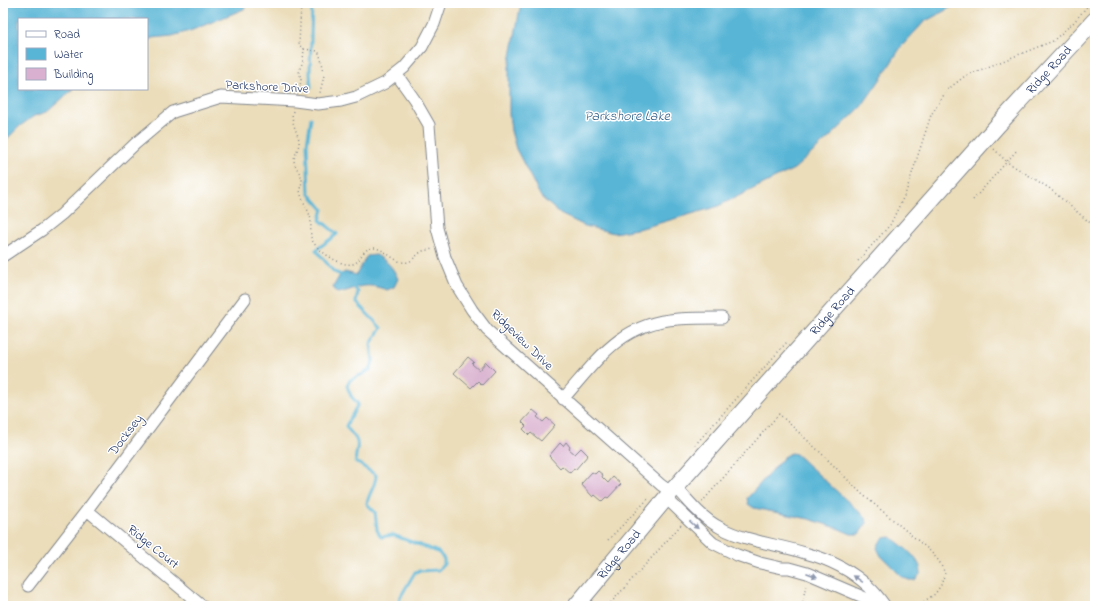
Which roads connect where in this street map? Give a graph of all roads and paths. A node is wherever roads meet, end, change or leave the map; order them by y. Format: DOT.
graph roads {
  1 [pos="301,3"];
  2 [pos="441,3"];
  3 [pos="1090,3"];
  4 [pos="1095,20"];
  5 [pos="305,49"];
  6 [pos="397,75"];
  7 [pos="320,93"];
  8 [pos="295,101"];
  9 [pos="985,140"];
  10 [pos="1018,149"];
  11 [pos="1007,162"];
  12 [pos="973,200"];
  13 [pos="1095,227"];
  14 [pos="442,247"];
  15 [pos="3,256"];
  16 [pos="854,266"];
  17 [pos="245,299"];
  18 [pos="722,318"];
  19 [pos="787,341"];
  20 [pos="563,399"];
  21 [pos="693,447"];
  22 [pos="669,491"];
  23 [pos="696,509"];
  24 [pos="87,510"];
  25 [pos="687,518"];
  26 [pos="608,540"];
  27 [pos="795,550"];
  28 [pos="789,568"];
  29 [pos="28,586"];
  30 [pos="577,605"];
  31 [pos="202,606"];
  32 [pos="608,606"];
  33 [pos="885,606"];
  34 [pos="917,606"];
  1 -- 5 [label="path"];
  2 -- 6 [label="street, Parkshore Drive"];
  3 -- 16 [label="path"];
  4 -- 9 [label="street, Ridge Road"];
  5 -- 7 [label="path"];
  5 -- 8 [label="path"];
  6 -- 8 [label="street, Parkshore Drive"];
  6 -- 14 [label="street, Ridgeview Drive"];
  8 -- 14 [label="path"];
  8 -- 15 [label="street, Parkshore Drive"];
  9 -- 11 [label="path"];
  9 -- 22 [label="street, Ridge Road"];
  10 -- 11 [label="path"];
  11 -- 12 [label="path"];
  11 -- 13 [label="path"];
  14 -- 20 [label="street, Ridgeview Drive"];
  17 -- 24 [label="street, Docksey"];
  18 -- 20 [label="street"];
  19 -- 21 [label="path"];
  20 -- 22 [label="street, Ridgeview Drive"];
  22 -- 23 [label="street"];
  22 -- 25 [label="street"];
  22 -- 26 [label="path"];
  22 -- 30 [label="street, Ridge Road"];
  23 -- 27 [label="street"];
  23 -- 34 [label="path"];
  24 -- 29 [label="street, Docksey"];
  24 -- 31 [label="street, Ridge Court"];
  25 -- 28 [label="street, one-way"];
  25 -- 32 [label="path"];
  27 -- 28 [label="street"];
  33 -- 27 [label="street, one-way"];
  28 -- 33 [label="street, one-way"];
}
